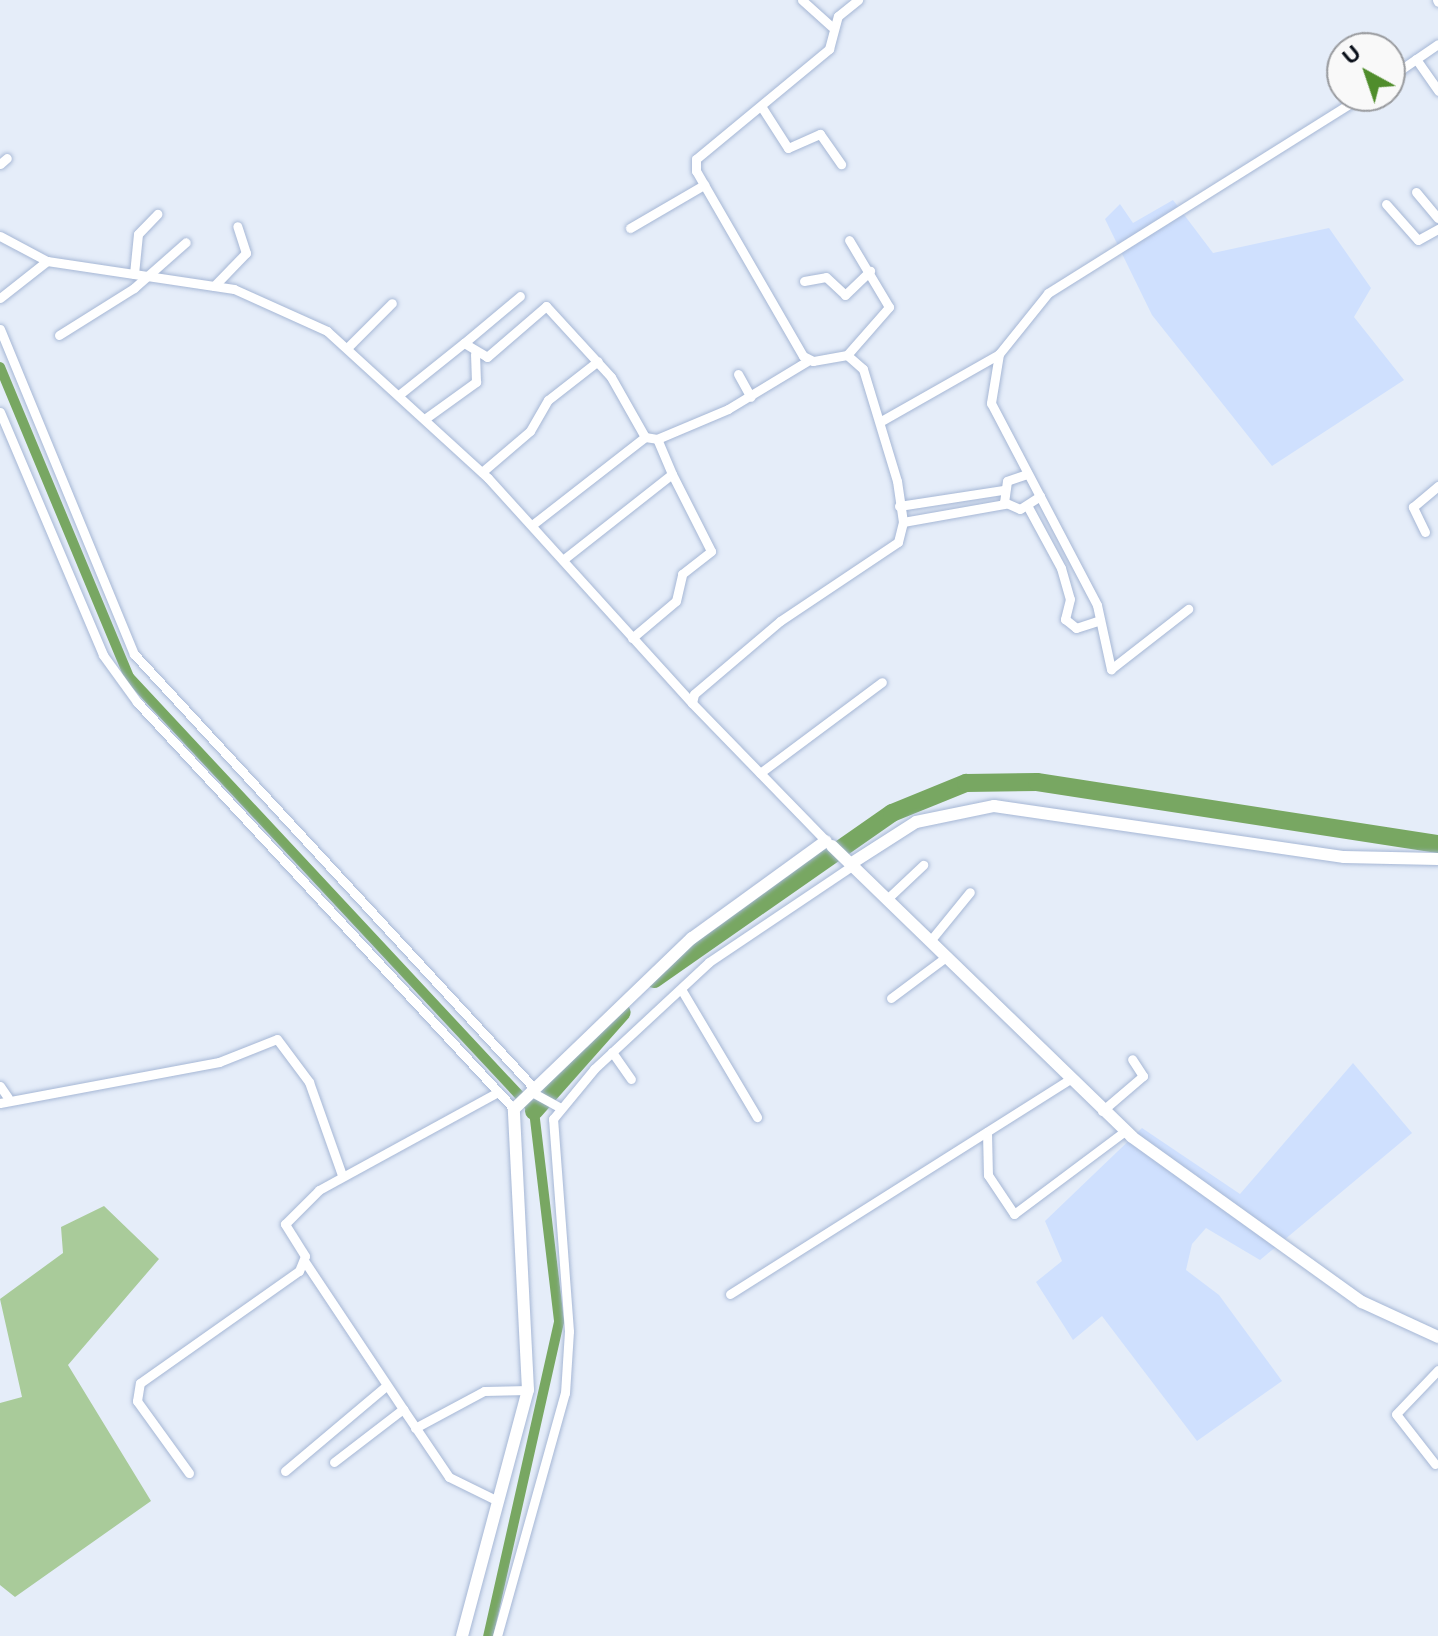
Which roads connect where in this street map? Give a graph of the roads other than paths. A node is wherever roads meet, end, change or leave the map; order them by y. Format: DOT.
graph roads {
  1 [pos="802,0"];
  2 [pos="858,0"];
  3 [pos="832,27"];
  4 [pos="1438,44"];
  5 [pos="1416,59"];
  6 [pos="1406,66"];
  7 [pos="1438,91"];
  8 [pos="761,106"];
  9 [pos="1336,112"];
  10 [pos="841,164"];
  11 [pos="704,185"];
  12 [pos="1416,192"];
  13 [pos="1386,204"];
  14 [pos="157,214"];
  15 [pos="1438,218"];
  16 [pos="237,226"];
  17 [pos="630,228"];
  18 [pos="1438,229"];
  19 [pos="0,236"];
  20 [pos="849,240"];
  21 [pos="186,242"];
  22 [pos="47,261"];
  23 [pos="870,271"];
  24 [pos="138,274"];
  25 [pos="804,281"];
  26 [pos="214,286"];
  27 [pos="520,296"];
  28 [pos="0,298"];
  29 [pos="392,303"];
  30 [pos="0,329"];
  31 [pos="59,335"];
  32 [pos="464,343"];
  33 [pos="348,347"];
  34 [pos="475,354"];
  35 [pos="999,354"];
  36 [pos="847,355"];
  37 [pos="809,360"];
  38 [pos="598,361"];
  39 [pos="738,374"];
  40 [pos="400,394"];
  41 [pos="751,397"];
  42 [pos="0,412"];
  43 [pos="426,418"];
  44 [pos="883,420"];
  45 [pos="645,437"];
  46 [pos="657,439"];
  47 [pos="482,472"];
  48 [pos="672,474"];
  49 [pos="1027,474"];
  50 [pos="1438,486"];
  51 [pos="1002,490"];
  52 [pos="1040,496"];
  53 [pos="1005,504"];
  54 [pos="899,506"];
  55 [pos="1028,507"];
  56 [pos="903,522"];
  57 [pos="532,525"];
  58 [pos="1425,532"];
  59 [pos="564,559"];
  60 [pos="1087,593"];
  61 [pos="1070,599"];
  62 [pos="1188,609"];
  63 [pos="1098,621"];
  64 [pos="632,638"];
  65 [pos="882,682"];
  66 [pos="692,703"];
  67 [pos="760,773"];
  68 [pos="829,844"];
  69 [pos="1438,859"];
  70 [pos="850,863"];
  71 [pos="923,865"];
  72 [pos="970,892"];
  73 [pos="887,899"];
  74 [pos="930,941"];
  75 [pos="946,957"];
  76 [pos="681,989"];
  77 [pos="891,998"];
  78 [pos="612,1052"];
  79 [pos="1132,1059"];
  80 [pos="631,1079"];
  81 [pos="1070,1079"];
  82 [pos="0,1086"];
  83 [pos="498,1092"];
  84 [pos="531,1092"];
  85 [pos="4,1100"];
  86 [pos="556,1106"];
  87 [pos="515,1107"];
  88 [pos="1102,1111"];
  89 [pos="757,1117"];
  90 [pos="1125,1131"];
  91 [pos="987,1132"];
  92 [pos="342,1175"];
  93 [pos="305,1262"];
  94 [pos="730,1294"];
  95 [pos="1438,1337"];
  96 [pos="1438,1370"];
  97 [pos="386,1386"];
  98 [pos="528,1390"];
  99 [pos="403,1409"];
  100 [pos="415,1428"];
  101 [pos="334,1462"];
  102 [pos="1437,1464"];
  103 [pos="285,1471"];
  104 [pos="189,1473"];
  105 [pos="498,1501"];
  106 [pos="462,1636"];
  107 [pos="497,1636"];
  1 -- 3 [label="street"];
  2 -- 3 [label="street"];
  3 -- 8 [label="street"];
  4 -- 5 [label="street"];
  5 -- 6 [label="street"];
  5 -- 7 [label="street"];
  8 -- 10 [label="street"];
  8 -- 11 [label="street"];
  9 -- 35 [label="street"];
  11 -- 17 [label="street"];
  11 -- 37 [label="street"];
  12 -- 15 [label="street"];
  13 -- 18 [label="street"];
  14 -- 24 [label="street"];
  16 -- 26 [label="street"];
  19 -- 22 [label="street"];
  20 -- 23 [label="street"];
  21 -- 24 [label="street"];
  22 -- 24 [label="street"];
  22 -- 28 [label="street"];
  23 -- 25 [label="street"];
  23 -- 36 [label="street"];
  24 -- 26 [label="street"];
  24 -- 31 [label="street"];
  26 -- 33 [label="street"];
  27 -- 32 [label="street"];
  29 -- 33 [label="street"];
  30 -- 84 [label="street"];
  32 -- 34 [label="street"];
  32 -- 40 [label="street"];
  33 -- 40 [label="street"];
  34 -- 38 [label="street"];
  34 -- 43 [label="street"];
  35 -- 44 [label="street"];
  35 -- 49 [label="street"];
  36 -- 37 [label="street"];
  36 -- 44 [label="street"];
  37 -- 41 [label="street"];
  38 -- 45 [label="street"];
  38 -- 47 [label="street"];
  39 -- 41 [label="street"];
  40 -- 43 [label="street"];
  41 -- 46 [label="street"];
  42 -- 83 [label="street"];
  43 -- 47 [label="street"];
  44 -- 54 [label="street"];
  45 -- 46 [label="street"];
  45 -- 57 [label="street"];
  46 -- 48 [label="street"];
  47 -- 57 [label="street"];
  48 -- 59 [label="street"];
  48 -- 64 [label="street"];
  49 -- 51 [label="street"];
  49 -- 52 [label="street"];
  50 -- 58 [label="street"];
  51 -- 53 [label="street"];
  51 -- 54 [label="street"];
  52 -- 55 [label="street"];
  52 -- 60 [label="street"];
  53 -- 55 [label="street"];
  53 -- 56 [label="street"];
  54 -- 56 [label="street"];
  55 -- 61 [label="street"];
  56 -- 66 [label="street"];
  57 -- 59 [label="street"];
  59 -- 64 [label="street"];
  60 -- 61 [label="street"];
  60 -- 63 [label="street"];
  61 -- 63 [label="street"];
  62 -- 63 [label="street"];
  64 -- 66 [label="street"];
  65 -- 67 [label="street"];
  66 -- 67 [label="street"];
  67 -- 68 [label="street"];
  68 -- 70 [label="main road"];
  68 -- 84 [label="main road"];
  69 -- 70 [label="main road"];
  70 -- 73 [label="main road"];
  70 -- 76 [label="street"];
  71 -- 73 [label="street"];
  72 -- 74 [label="street"];
  73 -- 74 [label="main road"];
  74 -- 75 [label="main road"];
  75 -- 77 [label="street"];
  75 -- 81 [label="main road"];
  76 -- 78 [label="street"];
  76 -- 89 [label="street"];
  78 -- 80 [label="street"];
  78 -- 86 [label="street"];
  79 -- 88 [label="street"];
  81 -- 88 [label="main road"];
  81 -- 91 [label="street"];
  82 -- 85 [label="street"];
  83 -- 87 [label="street"];
  83 -- 92 [label="street"];
  84 -- 86 [label="street"];
  84 -- 87 [label="main road"];
  85 -- 92 [label="street"];
  86 -- 107 [label="street"];
  87 -- 98 [label="main road"];
  88 -- 90 [label="main road"];
  90 -- 91 [label="street"];
  90 -- 95 [label="main road"];
  91 -- 94 [label="street"];
  92 -- 93 [label="street"];
  93 -- 97 [label="street"];
  93 -- 104 [label="street"];
  96 -- 102 [label="street"];
  97 -- 99 [label="street"];
  97 -- 103 [label="street"];
  98 -- 100 [label="street"];
  98 -- 105 [label="main road"];
  99 -- 100 [label="street"];
  99 -- 101 [label="street"];
  100 -- 105 [label="street"];
  105 -- 106 [label="main road"];
}
